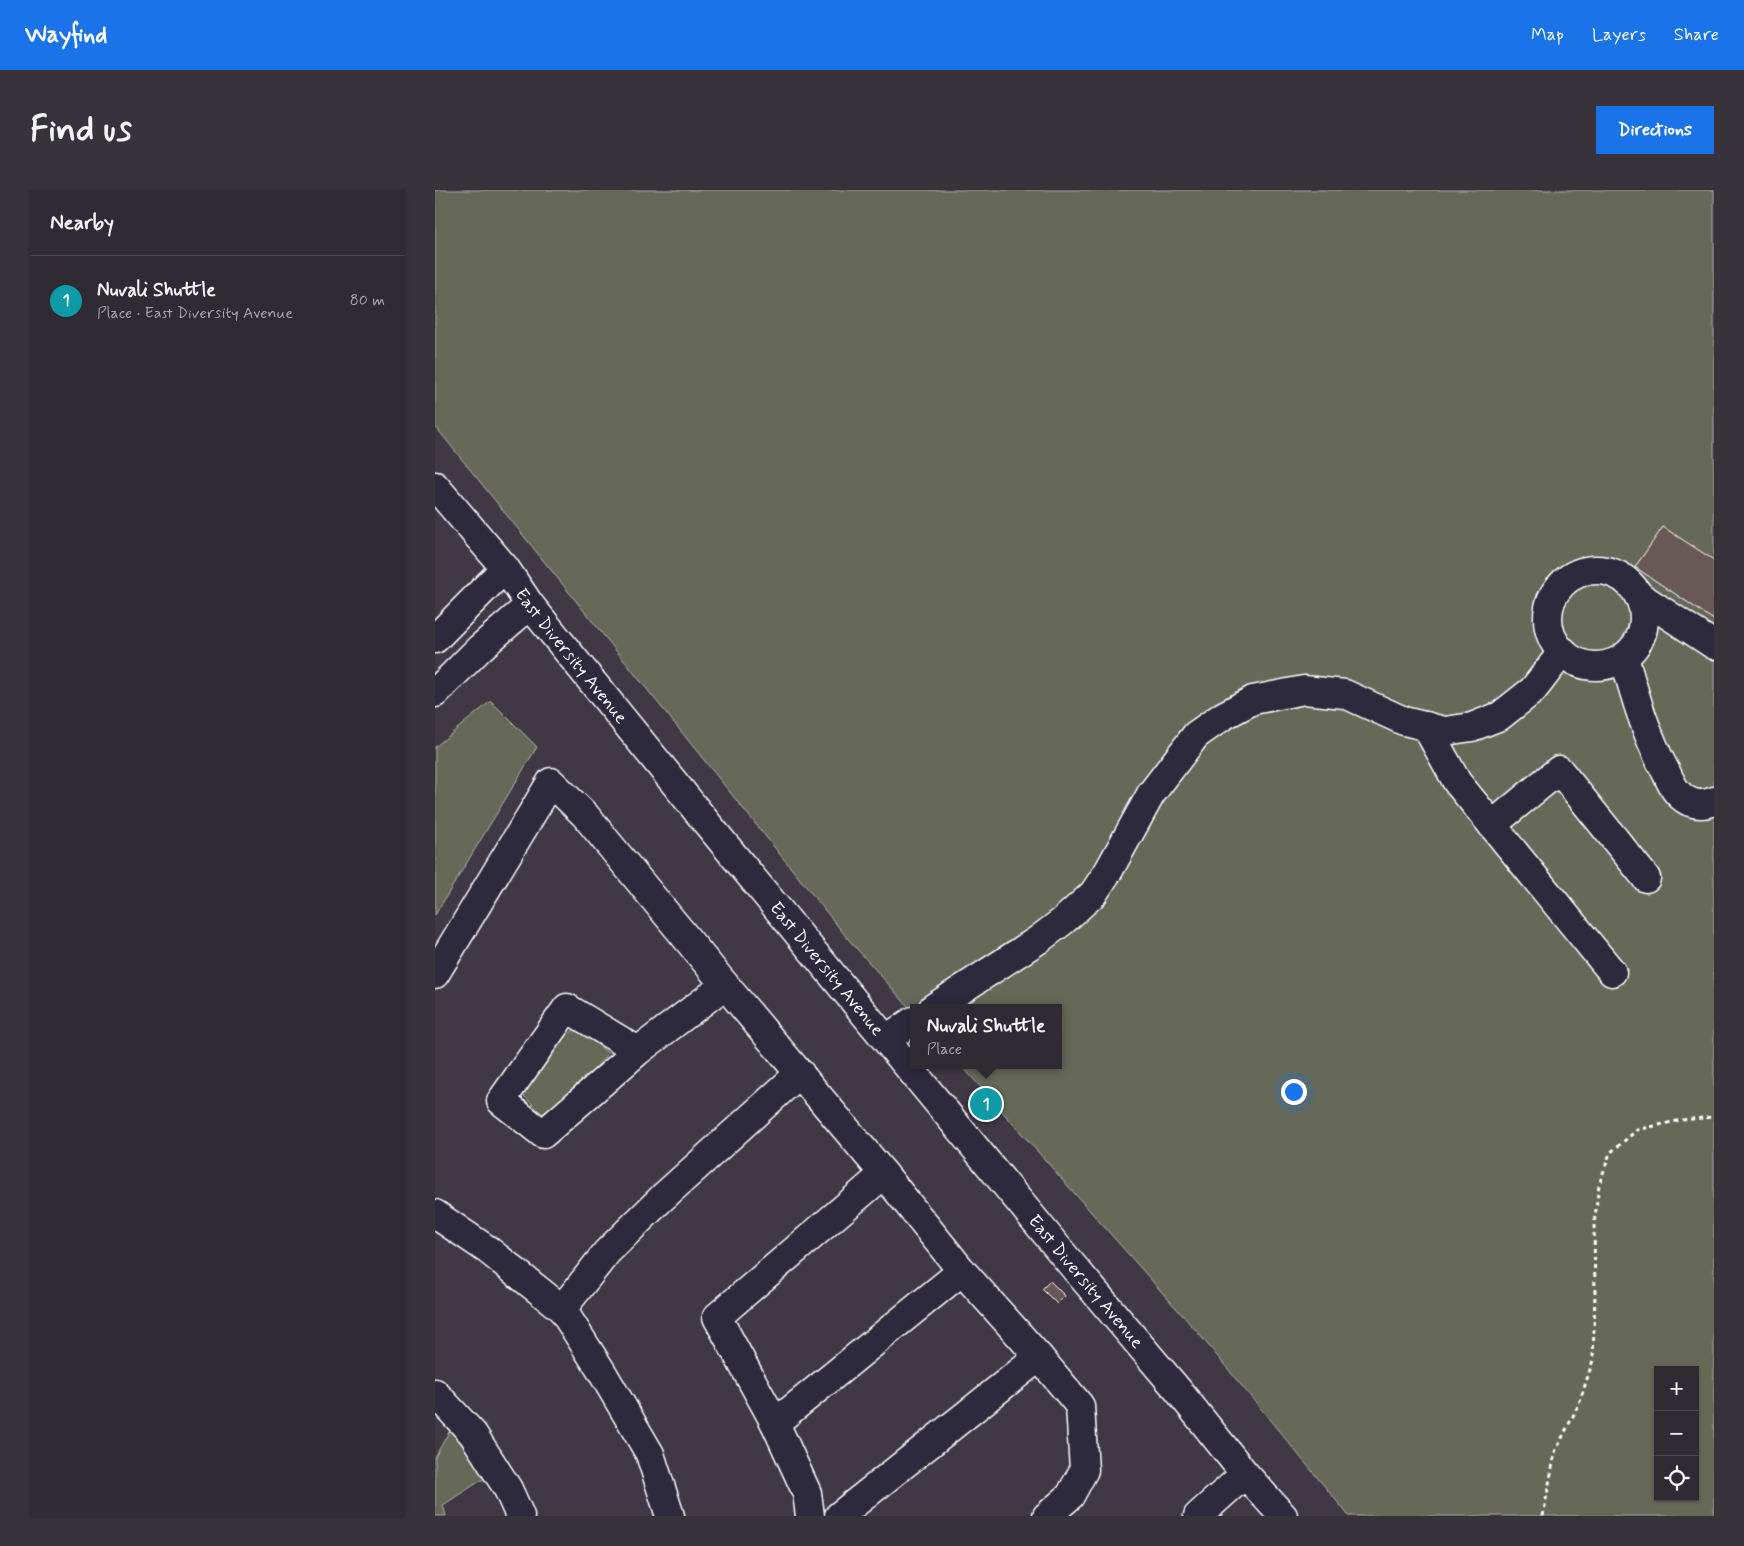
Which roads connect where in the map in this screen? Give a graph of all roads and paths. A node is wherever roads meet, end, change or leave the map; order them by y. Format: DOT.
graph roads {
  1 [pos="435,486"];
  2 [pos="505,568"];
  3 [pos="1638,595"];
  4 [pos="530,605"];
  5 [pos="435,639"];
  6 [pos="1714,645"];
  7 [pos="1563,651"];
  8 [pos="1623,657"];
  9 [pos="435,693"];
  10 [pos="1426,726"];
  11 [pos="1714,801"];
  12 [pos="1492,825"];
  13 [pos="1646,878"];
  14 [pos="1612,972"];
  15 [pos="435,974"];
  16 [pos="725,985"];
  17 [pos="939,1004"];
  18 [pos="910,1023"];
  19 [pos="886,1038"];
  20 [pos="638,1051"];
  21 [pos="910,1067"];
  22 [pos="911,1069"];
  23 [pos="800,1072"];
  24 [pos="1714,1117"];
  25 [pos="884,1174"];
  26 [pos="435,1214"];
  27 [pos="962,1271"];
  28 [pos="562,1309"];
  29 [pos="1039,1357"];
  30 [pos="435,1393"];
  31 [pos="775,1424"];
  32 [pos="1245,1474"];
  33 [pos="520,1516"];
  34 [pos="670,1516"];
  35 [pos="810,1516"];
  36 [pos="839,1516"];
  37 [pos="1047,1516"];
  38 [pos="1198,1516"];
  39 [pos="1283,1516"];
  40 [pos="1543,1516"];
  1 -- 2 [label="street, East Diversity Avenue"];
  2 -- 4 [label="street, East Diversity Avenue"];
  2 -- 5 [label="street"];
  3 -- 6 [label="street"];
  3 -- 7 [label="street"];
  3 -- 8 [label="street"];
  4 -- 9 [label="street"];
  4 -- 19 [label="street, East Diversity Avenue"];
  7 -- 8 [label="street"];
  7 -- 10 [label="street"];
  8 -- 11 [label="street"];
  10 -- 12 [label="street"];
  10 -- 17 [label="street"];
  12 -- 13 [label="street"];
  12 -- 14 [label="street"];
  15 -- 16 [label="street"];
  16 -- 20 [label="street"];
  16 -- 23 [label="street"];
  18 -- 19 [label="street"];
  19 -- 21 [label="street, East Diversity Avenue"];
  20 -- 20 [label="street"];
  22 -- 32 [label="street, East Diversity Avenue"];
  23 -- 25 [label="street"];
  23 -- 28 [label="street"];
  24 -- 40 [label="path"];
  25 -- 27 [label="street"];
  25 -- 31 [label="street"];
  26 -- 28 [label="street"];
  27 -- 29 [label="street"];
  27 -- 31 [label="street"];
  28 -- 34 [label="street"];
  29 -- 36 [label="street"];
  29 -- 37 [label="street"];
  30 -- 33 [label="street"];
  31 -- 35 [label="street"];
  32 -- 38 [label="street"];
  32 -- 39 [label="street, East Diversity Avenue"];
}
